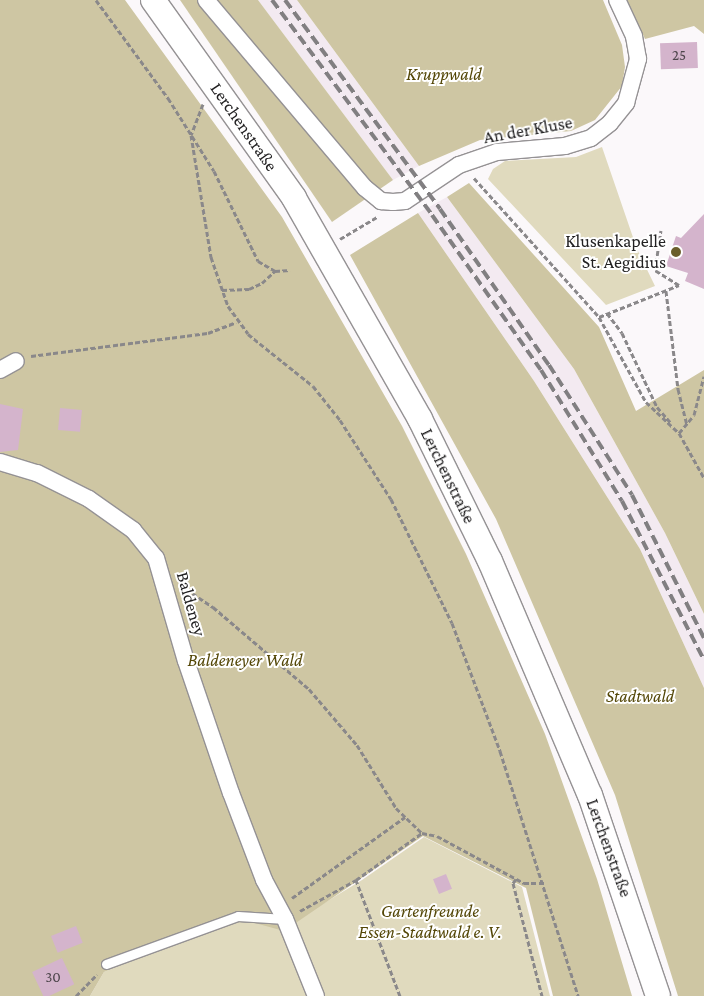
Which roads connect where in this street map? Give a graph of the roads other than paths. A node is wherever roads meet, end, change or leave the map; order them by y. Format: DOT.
graph roads {
  1 [pos="153,0"];
  2 [pos="206,0"];
  3 [pos="617,0"];
  4 [pos="16,361"];
  5 [pos="0,370"];
  6 [pos="0,462"];
  7 [pos="283,918"];
  8 [pos="106,964"];
  9 [pos="316,996"];
  10 [pos="658,996"];
  1 -- 10 [label="main road, Lerchenstraße"];
  2 -- 3 [label="street, An der Kluse"];
  4 -- 5 [label="street"];
  6 -- 7 [label="street, Baldeney"];
  7 -- 8 [label="lane"];
  7 -- 9 [label="street, Baldeney"];
}
